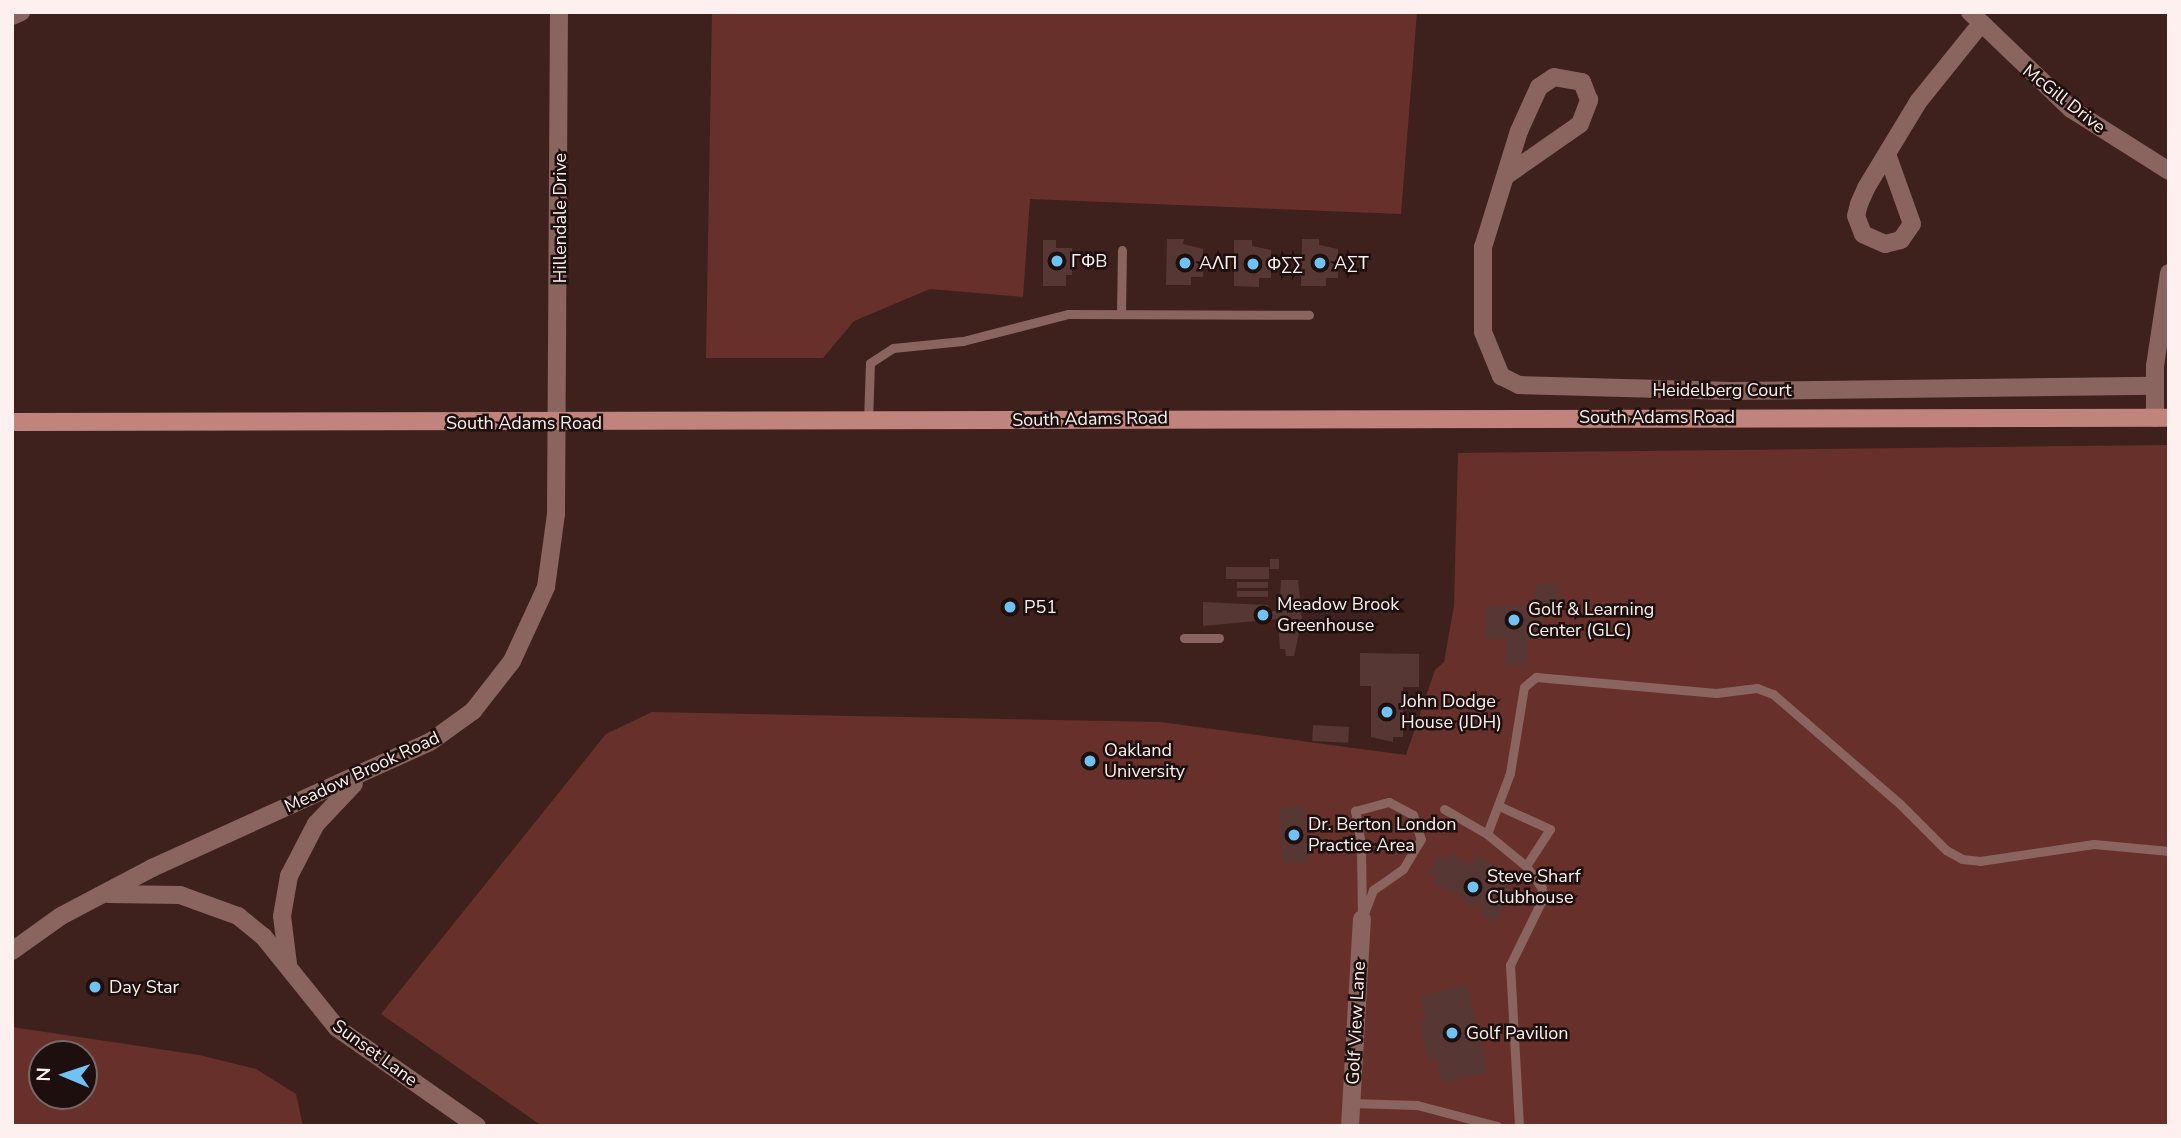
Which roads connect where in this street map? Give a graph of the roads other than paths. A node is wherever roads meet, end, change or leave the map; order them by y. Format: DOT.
graph roads {
  1 [pos="21,12"];
  2 [pos="559,12"];
  3 [pos="12,16"];
  4 [pos="1975,18"];
  5 [pos="1887,154"];
  6 [pos="2169,171"];
  7 [pos="1507,175"];
  8 [pos="1122,250"];
  9 [pos="2169,273"];
  10 [pos="1121,313"];
  11 [pos="1309,315"];
  12 [pos="2155,386"];
  13 [pos="2162,418"];
  14 [pos="12,422"];
  15 [pos="868,422"];
  16 [pos="559,424"];
  17 [pos="1184,638"];
  18 [pos="1219,638"];
  19 [pos="371,771"];
  20 [pos="1499,806"];
  21 [pos="1444,809"];
  22 [pos="1488,834"];
  23 [pos="2169,851"];
  24 [pos="1526,866"];
  25 [pos="94,897"];
  26 [pos="1362,919"];
  27 [pos="12,951"];
  28 [pos="288,965"];
  29 [pos="1352,1103"];
  30 [pos="477,1126"];
  31 [pos="1350,1126"];
  32 [pos="1497,1126"];
  33 [pos="1519,1126"];
  1 -- 3 [label="street"];
  2 -- 16 [label="street, Hillendale Drive"];
  4 -- 5 [label="street"];
  4 -- 6 [label="street, McGill Drive"];
  5 -- 5 [label="street"];
  7 -- 7 [label="street, Heidelberg Court"];
  7 -- 12 [label="street, Heidelberg Court"];
  8 -- 10 [label="lane"];
  9 -- 12 [label="street"];
  10 -- 11 [label="lane"];
  10 -- 15 [label="lane"];
  12 -- 13 [label="street"];
  13 -- 15 [label="main road, South Adams Road"];
  14 -- 16 [label="main road, South Adams Road"];
  15 -- 16 [label="main road, South Adams Road"];
  16 -- 19 [label="street, Meadow Brook Road"];
  17 -- 18 [label="lane"];
  19 -- 25 [label="street, Meadow Brook Road"];
  19 -- 28 [label="street, Sunset Lane"];
  20 -- 22 [label="lane"];
  20 -- 23 [label="lane"];
  20 -- 24 [label="lane"];
  21 -- 22 [label="lane"];
  22 -- 24 [label="lane"];
  24 -- 33 [label="lane"];
  25 -- 27 [label="street, Meadow Brook Road"];
  25 -- 28 [label="street, Sunset Lane"];
  26 -- 26 [label="lane"];
  26 -- 29 [label="street, Golf View Lane"];
  28 -- 30 [label="street, Sunset Lane"];
  29 -- 31 [label="street, Golf View Lane"];
  29 -- 32 [label="lane"];
}
